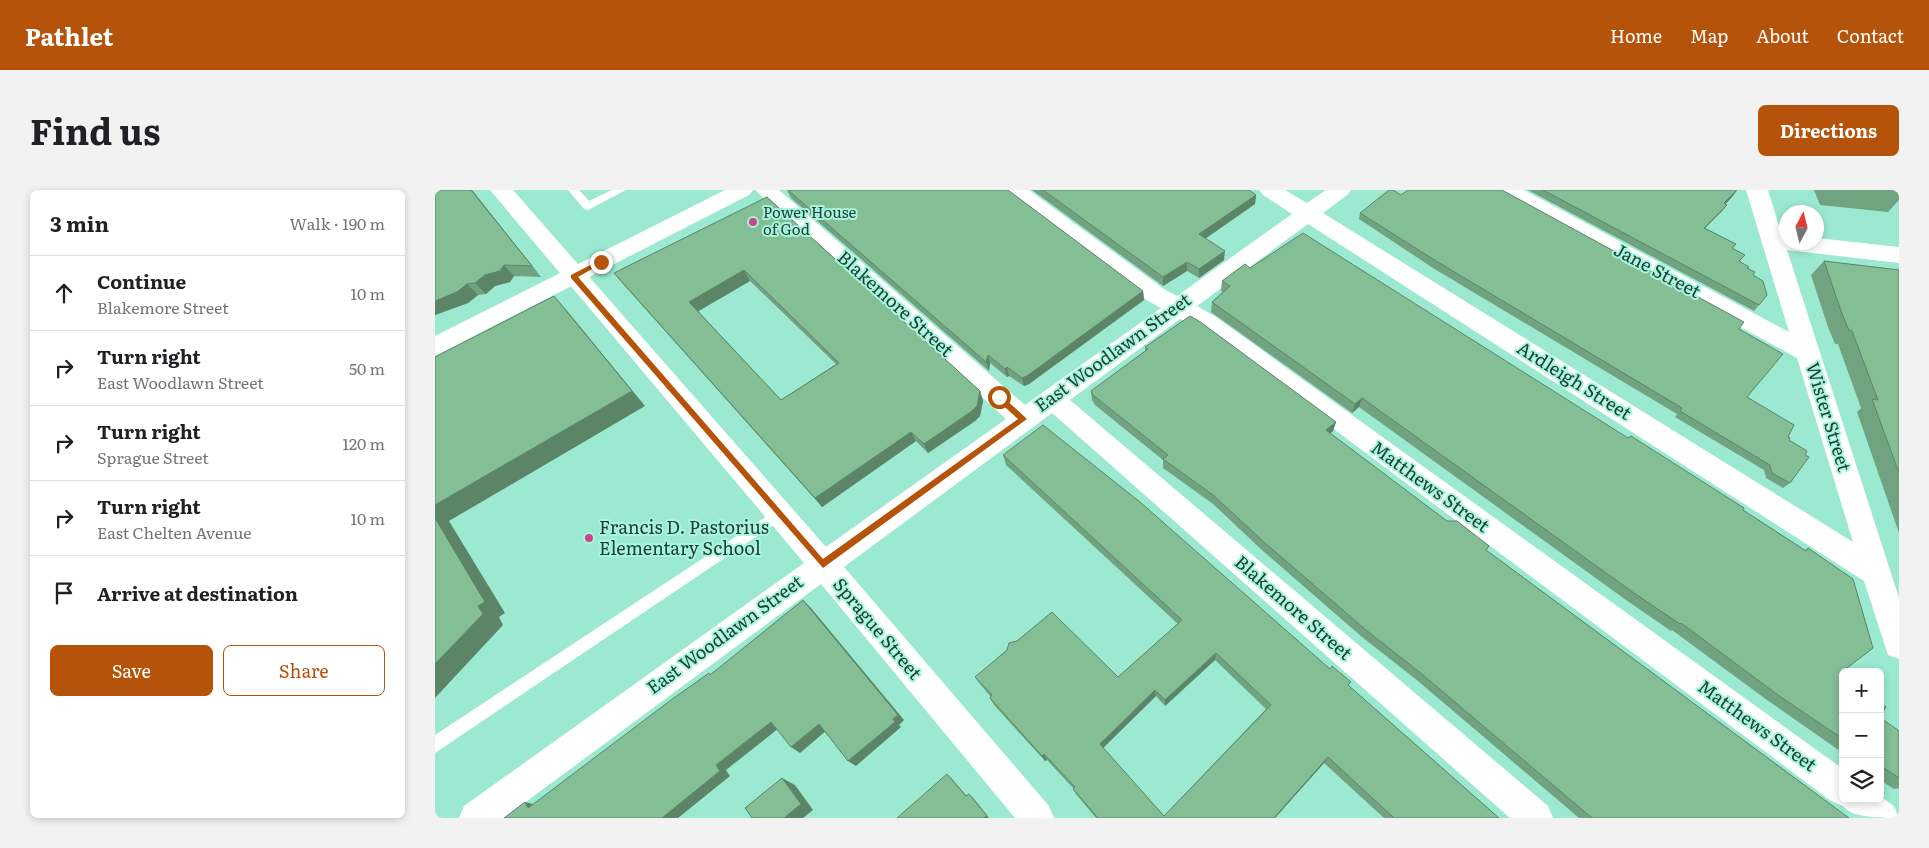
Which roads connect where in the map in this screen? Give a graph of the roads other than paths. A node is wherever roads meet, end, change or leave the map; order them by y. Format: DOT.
graph roads {
  1 [pos="501,190"];
  2 [pos="573,190"];
  3 [pos="621,190"];
  4 [pos="742,190"];
  5 [pos="767,190"];
  6 [pos="1015,190"];
  7 [pos="1270,190"];
  8 [pos="1339,190"];
  9 [pos="1507,190"];
  10 [pos="1754,191"];
  11 [pos="1306,212"];
  12 [pos="1779,237"];
  13 [pos="1824,247"];
  14 [pos="1784,250"];
  15 [pos="1899,255"];
  16 [pos="573,277"];
  17 [pos="1177,306"];
  18 [pos="435,347"];
  19 [pos="1808,353"];
  20 [pos="1051,398"];
  21 [pos="1023,419"];
  22 [pos="779,514"];
  23 [pos="823,564"];
  24 [pos="1877,573"];
  25 [pos="1899,645"];
  26 [pos="435,745"];
  27 [pos="1839,786"];
  28 [pos="1862,803"];
  29 [pos="476,818"];
  30 [pos="1037,818"];
  31 [pos="1536,818"];
  32 [pos="1882,818"];
  1 -- 16 [label="street, Sprague Street"];
  2 -- 3 [label="lane"];
  4 -- 16 [label="street"];
  5 -- 21 [label="street, Blakemore Street"];
  6 -- 17 [label="street, Matthews Street"];
  7 -- 11 [label="street, Ardleigh Street"];
  8 -- 11 [label="street, East Woodlawn Street"];
  9 -- 19 [label="street, Jane Street"];
  10 -- 12 [label="street, Wister Street"];
  11 -- 17 [label="street, East Woodlawn Street"];
  11 -- 24 [label="street, Ardleigh Street"];
  13 -- 15 [label="street"];
  14 -- 19 [label="street, Wister Street"];
  16 -- 18 [label="street"];
  16 -- 22 [label="street, Sprague Street"];
  17 -- 20 [label="street, East Woodlawn Street"];
  17 -- 27 [label="street, Matthews Street"];
  19 -- 24 [label="street, Wister Street"];
  20 -- 21 [label="street, East Woodlawn Street"];
  20 -- 31 [label="street, Blakemore Street"];
  21 -- 23 [label="street, East Woodlawn Street"];
  22 -- 23 [label="street, Sprague Street"];
  22 -- 26 [label="lane"];
  23 -- 29 [label="street, East Woodlawn Street"];
  23 -- 30 [label="street, Sprague Street"];
  24 -- 25 [label="street, Wister Street"];
  28 -- 32 [label="street"];
}
